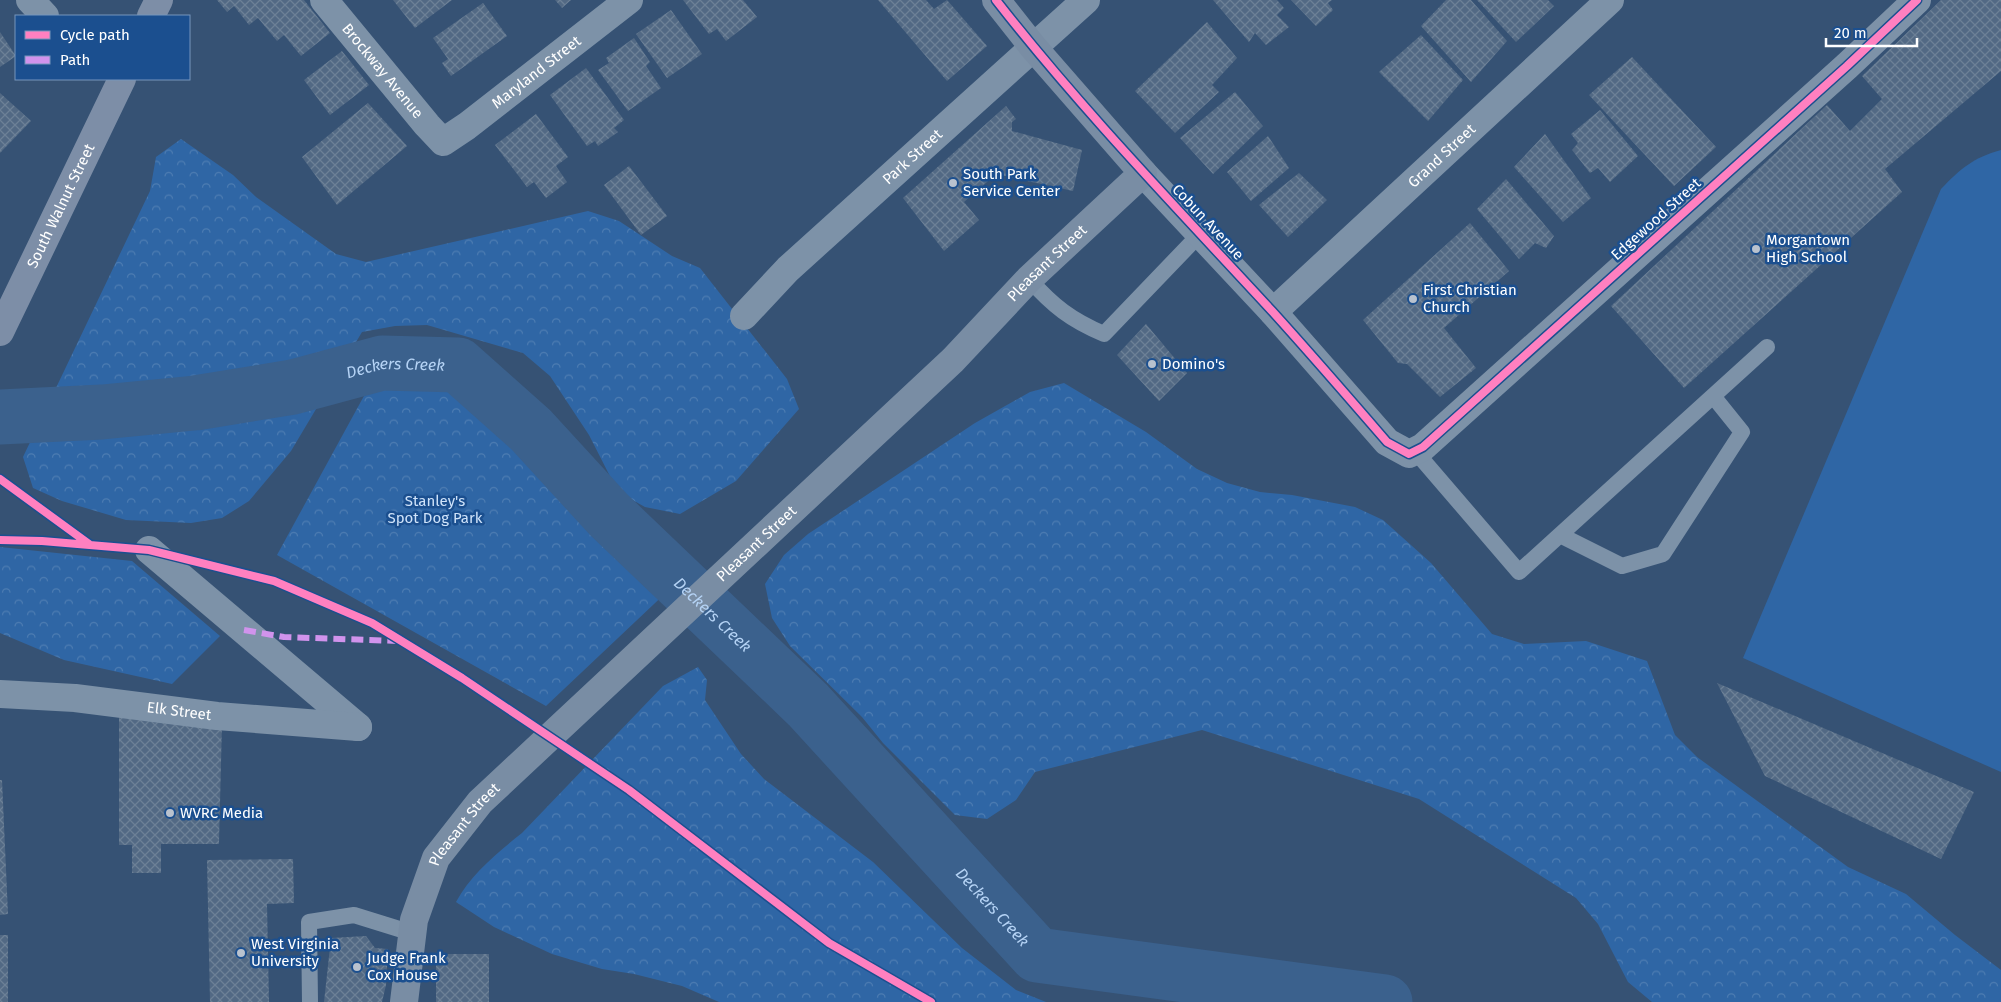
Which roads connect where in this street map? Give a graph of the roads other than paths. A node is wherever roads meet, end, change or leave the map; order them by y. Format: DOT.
graph roads {
  1 [pos="30,0"];
  2 [pos="159,0"];
  3 [pos="324,0"];
  4 [pos="630,0"];
  5 [pos="996,0"];
  6 [pos="1086,0"];
  7 [pos="1610,0"];
  8 [pos="1918,0"];
  9 [pos="44,15"];
  10 [pos="152,15"];
  11 [pos="1033,47"];
  12 [pos="122,80"];
  13 [pos="443,142"];
  14 [pos="1143,173"];
  15 [pos="1200,234"];
  16 [pos="1029,279"];
  17 [pos="1273,312"];
  18 [pos="744,316"];
  19 [pos="0,332"];
  20 [pos="1767,347"];
  21 [pos="1713,396"];
  22 [pos="1412,452"];
  23 [pos="1560,535"];
  24 [pos="149,550"];
  25 [pos="0,694"];
  26 [pos="413,927"];
  27 [pos="310,1002"];
  28 [pos="404,1002"];
  1 -- 9 [label="street"];
  2 -- 10 [label="main road"];
  3 -- 13 [label="street, Brockway Avenue"];
  4 -- 13 [label="street, Maryland Street"];
  5 -- 11 [label="street, Cobun Avenue"];
  6 -- 11 [label="street, Park Street"];
  7 -- 17 [label="street, Grand Street"];
  8 -- 22 [label="street, Edgewood Street"];
  11 -- 14 [label="street, Cobun Avenue"];
  11 -- 18 [label="street, Park Street"];
  12 -- 19 [label="main road, South Walnut Street"];
  14 -- 15 [label="street, Cobun Avenue"];
  14 -- 16 [label="street, Pleasant Street"];
  15 -- 16 [label="lane"];
  15 -- 17 [label="street, Cobun Avenue"];
  16 -- 26 [label="street, Pleasant Street"];
  17 -- 22 [label="street, Cobun Avenue"];
  20 -- 21 [label="lane"];
  21 -- 23 [label="lane"];
  21 -- 23 [label="lane"];
  22 -- 23 [label="lane"];
  24 -- 25 [label="street, Elk Street"];
  26 -- 27 [label="lane"];
  26 -- 28 [label="street, Pleasant Street"];
}
